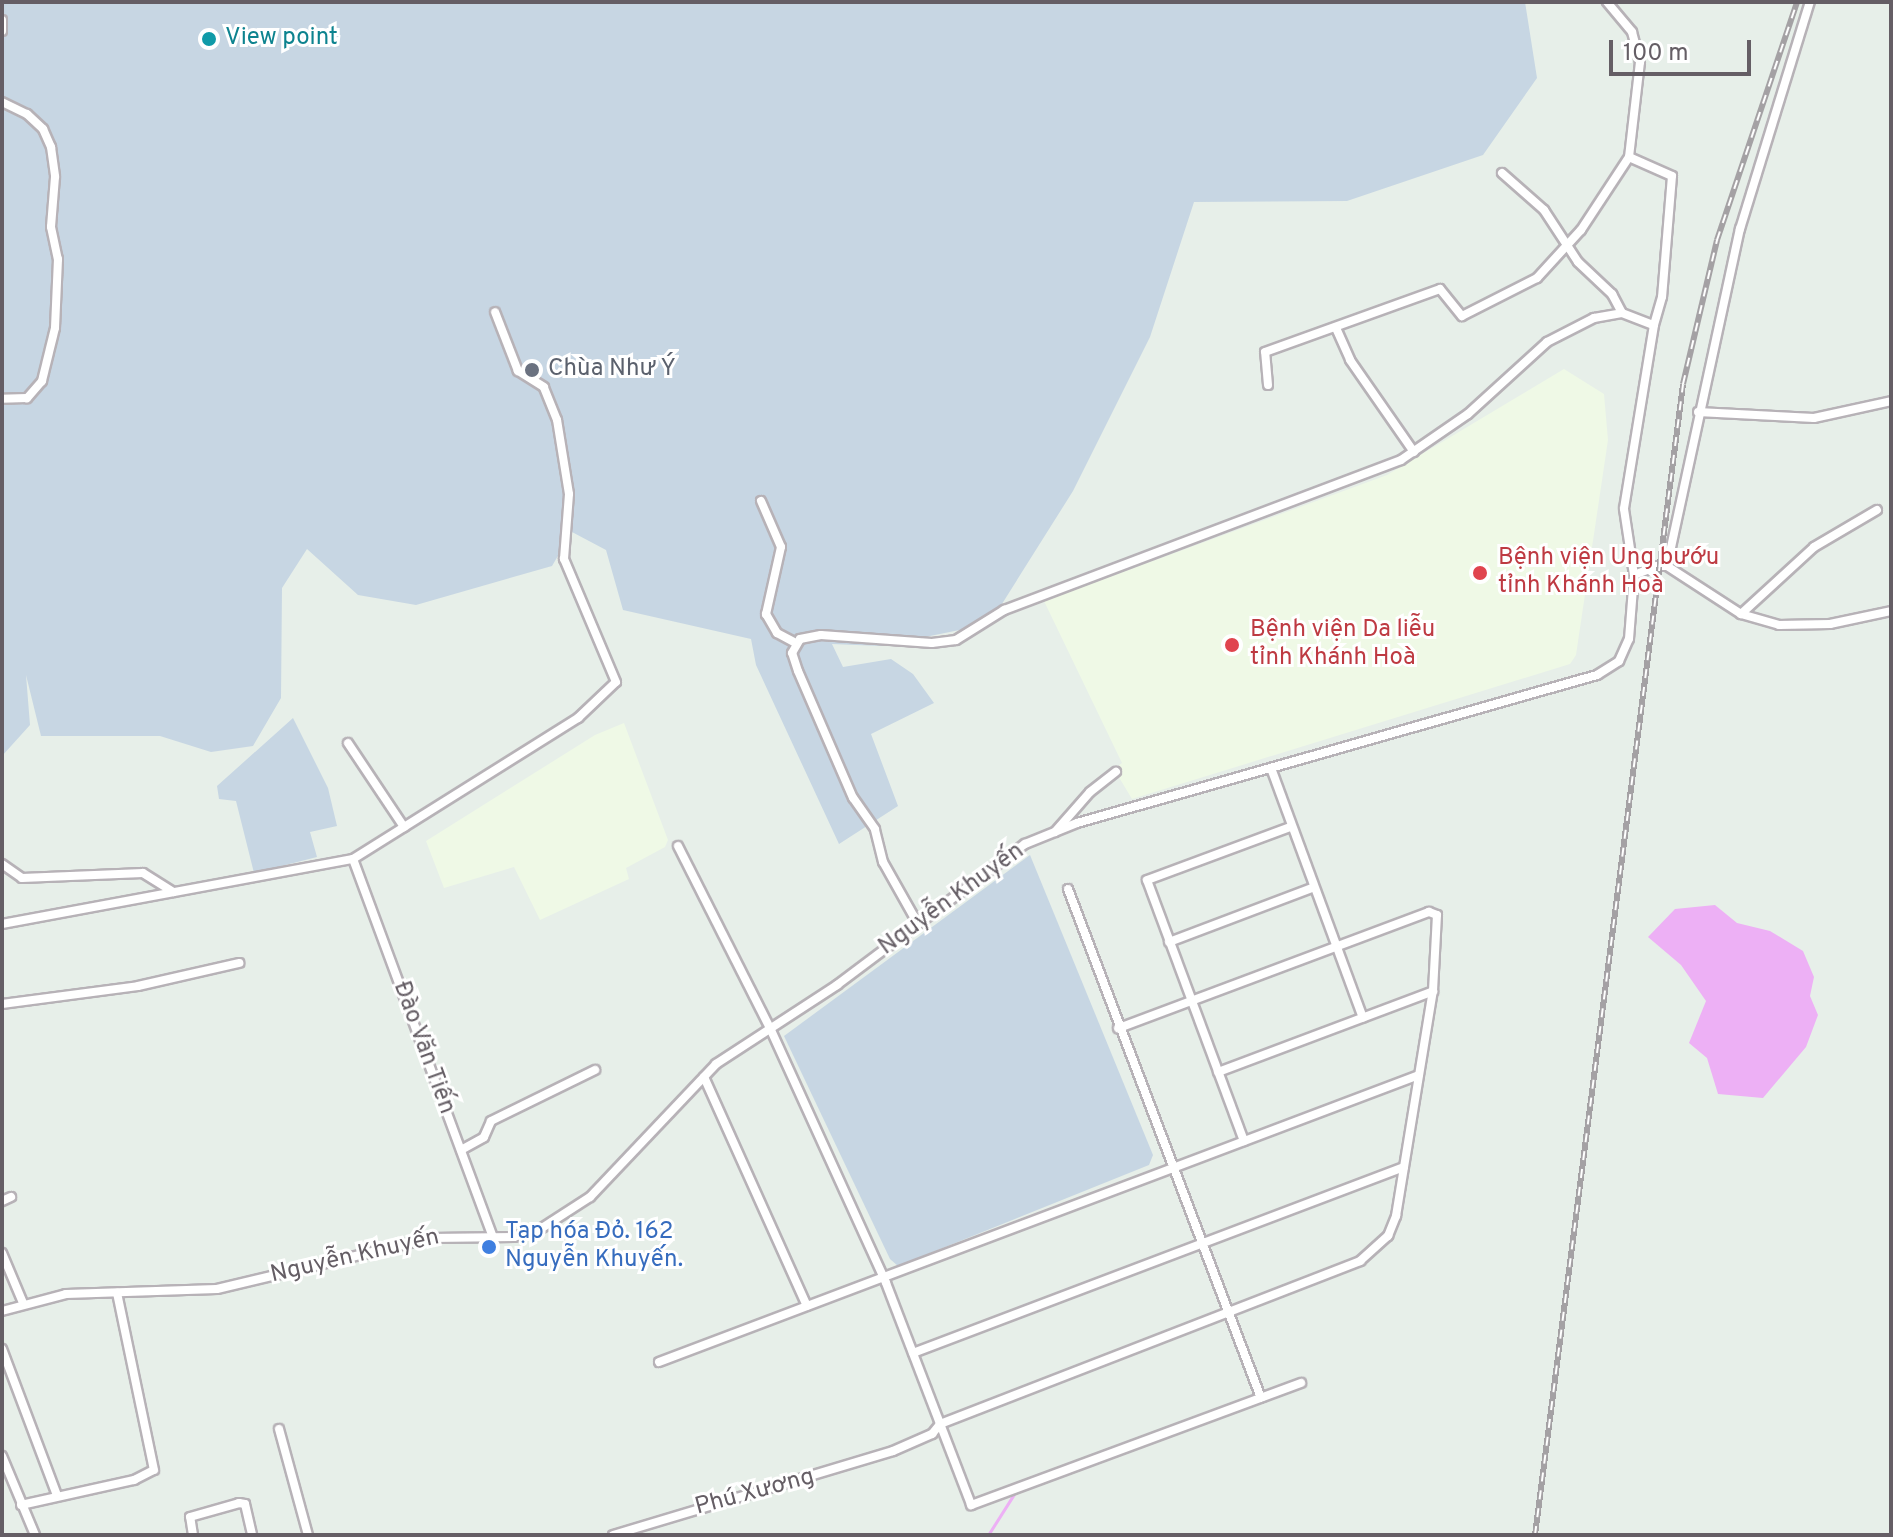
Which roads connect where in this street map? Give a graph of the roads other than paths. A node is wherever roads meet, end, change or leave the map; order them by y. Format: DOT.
graph roads {
  1 [pos="1607,2"];
  2 [pos="1810,2"];
  3 [pos="2,20"];
  4 [pos="2,31"];
  5 [pos="2,102"];
  6 [pos="1629,157"];
  7 [pos="1502,173"];
  8 [pos="1569,245"];
  9 [pos="495,312"];
  10 [pos="1622,313"];
  11 [pos="1654,325"];
  12 [pos="1336,328"];
  13 [pos="1268,385"];
  14 [pos="2,399"];
  15 [pos="1891,401"];
  16 [pos="1698,412"];
  17 [pos="1414,452"];
  18 [pos="761,501"];
  19 [pos="1877,510"];
  20 [pos="1667,566"];
  21 [pos="1634,575"];
  22 [pos="1891,611"];
  23 [pos="1741,614"];
  24 [pos="796,643"];
  25 [pos="348,743"];
  26 [pos="1271,768"];
  27 [pos="1116,772"];
  28 [pos="404,827"];
  29 [pos="1290,827"];
  30 [pos="1054,833"];
  31 [pos="678,846"];
  32 [pos="353,859"];
  33 [pos="2,864"];
  34 [pos="1312,888"];
  35 [pos="1068,889"];
  36 [pos="173,892"];
  37 [pos="2,924"];
  38 [pos="918,924"];
  39 [pos="1169,942"];
  40 [pos="1336,947"];
  41 [pos="239,963"];
  42 [pos="1433,991"];
  43 [pos="1190,1000"];
  44 [pos="2,1004"];
  45 [pos="1363,1018"];
  46 [pos="770,1028"];
  47 [pos="1118,1028"];
  48 [pos="595,1070"];
  49 [pos="1218,1072"];
  50 [pos="1419,1075"];
  51 [pos="704,1077"];
  52 [pos="1244,1141"];
  53 [pos="461,1150"];
  54 [pos="1404,1167"];
  55 [pos="1172,1168"];
  56 [pos="493,1237"];
  57 [pos="1202,1243"];
  58 [pos="2,1253"];
  59 [pos="883,1277"];
  60 [pos="117,1293"];
  61 [pos="23,1303"];
  62 [pos="807,1306"];
  63 [pos="2,1311"];
  64 [pos="1228,1313"];
  65 [pos="2,1349"];
  66 [pos="913,1353"];
  67 [pos="659,1362"];
  68 [pos="1301,1383"];
  69 [pos="1261,1398"];
  70 [pos="940,1424"];
  71 [pos="279,1429"];
  72 [pos="2,1456"];
  73 [pos="57,1495"];
  74 [pos="21,1505"];
  75 [pos="35,1535"];
  76 [pos="193,1535"];
  77 [pos="252,1535"];
  78 [pos="308,1535"];
  79 [pos="613,1535"];
  1 -- 6 [label="street"];
  2 -- 16 [label="street"];
  3 -- 4 [label="street"];
  5 -- 14 [label="street"];
  6 -- 8 [label="street"];
  6 -- 11 [label="street, Nguyễn Khuyến"];
  7 -- 8 [label="street"];
  8 -- 10 [label="street"];
  8 -- 12 [label="street"];
  9 -- 28 [label="street"];
  10 -- 11 [label="street"];
  10 -- 17 [label="street"];
  11 -- 21 [label="street, Nguyễn Khuyến"];
  12 -- 13 [label="street"];
  12 -- 17 [label="street"];
  15 -- 16 [label="street"];
  16 -- 20 [label="street"];
  17 -- 24 [label="street"];
  18 -- 24 [label="street"];
  19 -- 23 [label="street"];
  20 -- 21 [label="street"];
  20 -- 23 [label="street"];
  21 -- 26 [label="street, Nguyễn Khuyến"];
  22 -- 23 [label="street"];
  24 -- 38 [label="street"];
  25 -- 28 [label="street"];
  26 -- 29 [label="street"];
  26 -- 30 [label="street, Nguyễn Khuyến"];
  27 -- 30 [label="street"];
  28 -- 32 [label="street"];
  29 -- 34 [label="street"];
  29 -- 39 [label="street"];
  30 -- 38 [label="street, Nguyễn Khuyến"];
  31 -- 46 [label="street"];
  32 -- 36 [label="street"];
  32 -- 53 [label="street, Đào Văn Tiến"];
  33 -- 36 [label="street"];
  34 -- 39 [label="street"];
  34 -- 40 [label="street"];
  35 -- 47 [label="street"];
  36 -- 37 [label="street"];
  38 -- 46 [label="street, Nguyễn Khuyến"];
  39 -- 43 [label="street"];
  40 -- 42 [label="street, Phú Xương"];
  40 -- 43 [label="street"];
  40 -- 45 [label="street"];
  41 -- 44 [label="street"];
  42 -- 45 [label="street"];
  42 -- 50 [label="street, Phú Xương"];
  43 -- 47 [label="street"];
  43 -- 49 [label="street"];
  45 -- 49 [label="street"];
  46 -- 51 [label="street, Nguyễn Khuyến"];
  46 -- 59 [label="street"];
  47 -- 55 [label="street"];
  48 -- 53 [label="street"];
  49 -- 52 [label="street"];
  50 -- 52 [label="street"];
  50 -- 54 [label="street, Phú Xương"];
  51 -- 56 [label="street, Nguyễn Khuyến"];
  51 -- 62 [label="street"];
  52 -- 55 [label="street"];
  53 -- 56 [label="street, Đào Văn Tiến"];
  54 -- 57 [label="street"];
  54 -- 64 [label="street, Phú Xương"];
  55 -- 57 [label="street"];
  55 -- 59 [label="street"];
  56 -- 60 [label="street, Nguyễn Khuyến"];
  57 -- 64 [label="street"];
  57 -- 66 [label="street"];
  58 -- 61 [label="street"];
  59 -- 62 [label="street"];
  59 -- 66 [label="street"];
  60 -- 61 [label="street, Nguyễn Khuyến"];
  60 -- 73 [label="street"];
  61 -- 63 [label="street, Nguyễn Khuyến"];
  62 -- 67 [label="street"];
  64 -- 69 [label="street"];
  64 -- 70 [label="street, Phú Xương"];
  65 -- 73 [label="street"];
  66 -- 70 [label="street"];
  68 -- 69 [label="street"];
  69 -- 70 [label="street"];
  70 -- 79 [label="street, Phú Xương"];
  71 -- 78 [label="street"];
  72 -- 74 [label="street"];
  73 -- 74 [label="street"];
  74 -- 75 [label="street"];
  76 -- 77 [label="street"];
}
